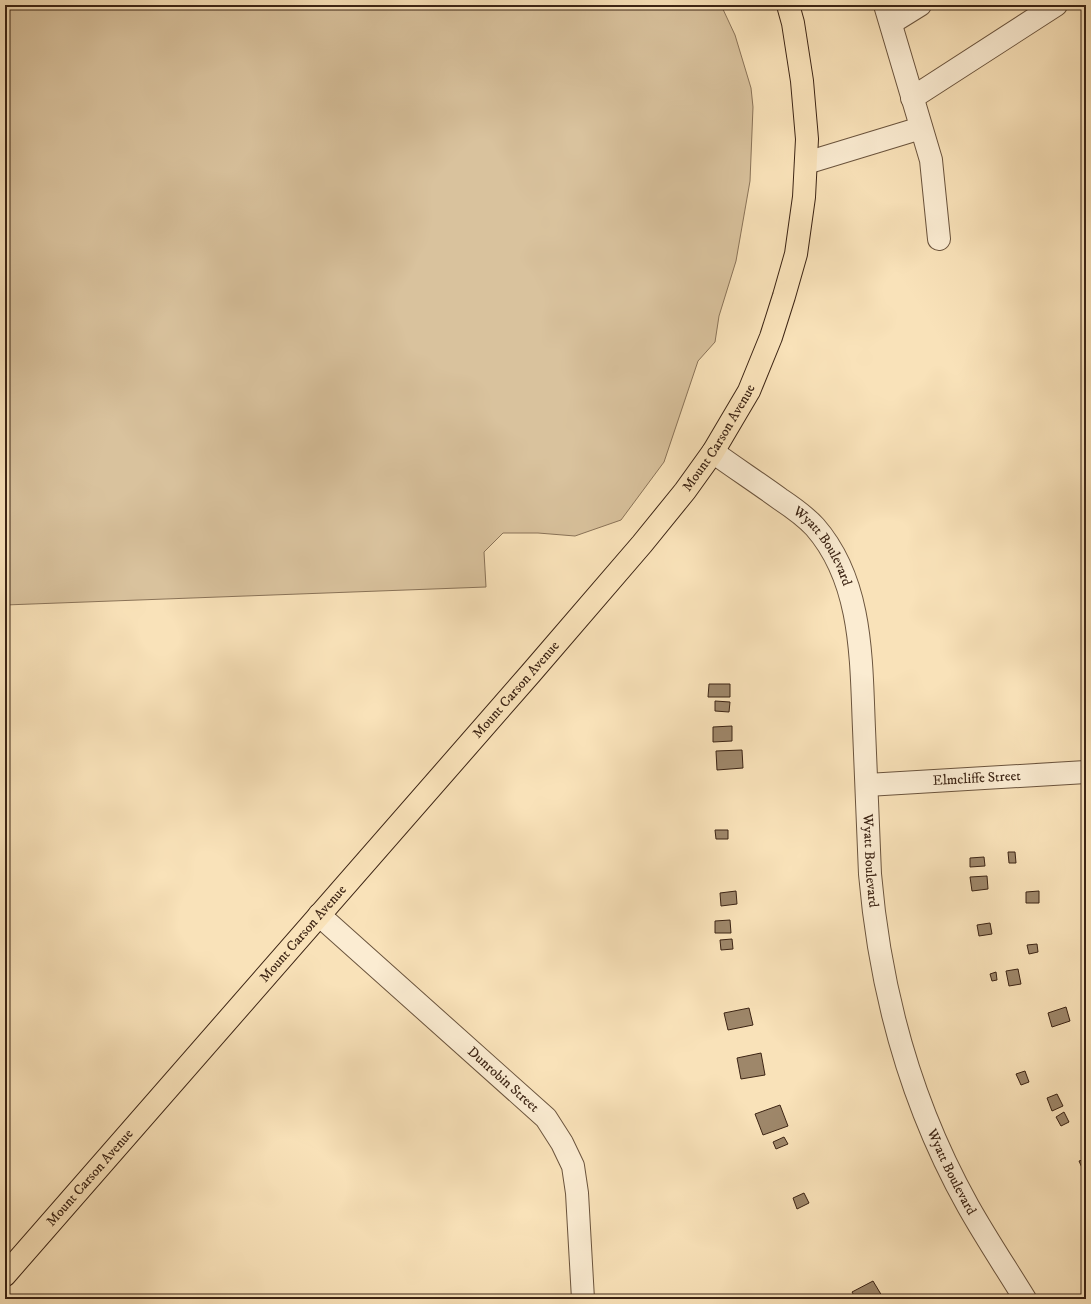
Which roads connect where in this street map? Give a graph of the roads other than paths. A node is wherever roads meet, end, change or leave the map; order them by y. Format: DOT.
graph roads {
  1 [pos="788,5"];
  2 [pos="920,5"];
  3 [pos="1056,5"];
  4 [pos="888,14"];
  5 [pos="912,98"];
  6 [pos="921,128"];
  7 [pos="806,163"];
  8 [pos="939,239"];
  9 [pos="713,452"];
  10 [pos="1086,772"];
  11 [pos="867,785"];
  12 [pos="319,915"];
  13 [pos="5,1275"];
  14 [pos="583,1299"];
  15 [pos="1025,1299"];
  1 -- 7 [label="main road, Mount Carson Avenue"];
  2 -- 4 [label="street"];
  3 -- 5 [label="street"];
  4 -- 5 [label="street"];
  5 -- 6 [label="street"];
  6 -- 7 [label="street"];
  6 -- 8 [label="street"];
  7 -- 9 [label="main road, Mount Carson Avenue"];
  9 -- 11 [label="street, Wyatt Boulevard"];
  9 -- 12 [label="main road, Mount Carson Avenue"];
  10 -- 11 [label="street, Elmcliffe Street"];
  11 -- 15 [label="street, Wyatt Boulevard"];
  12 -- 13 [label="main road, Mount Carson Avenue"];
  12 -- 14 [label="street, Dunrobin Street"];
}
